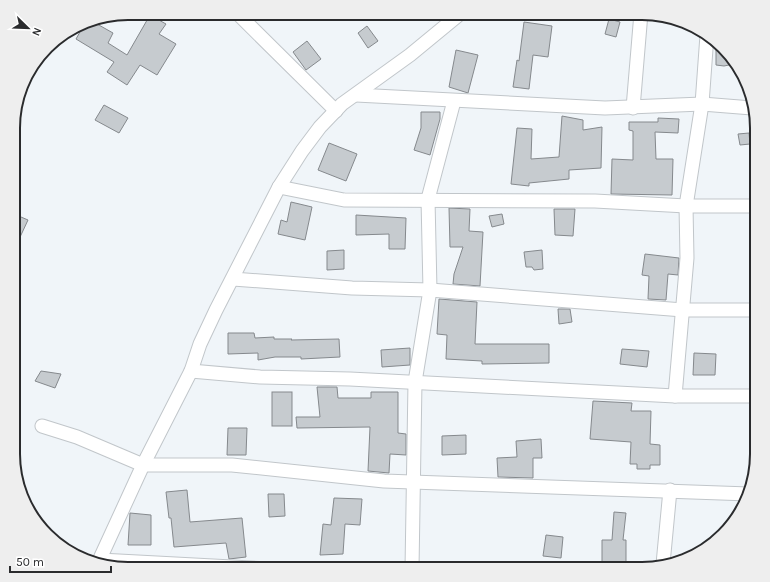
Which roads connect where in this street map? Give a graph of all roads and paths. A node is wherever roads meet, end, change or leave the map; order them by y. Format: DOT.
graph roads {
  1 [pos="244,20"];
  2 [pos="452,20"];
  3 [pos="640,20"];
  4 [pos="707,41"];
  5 [pos="356,95"];
  6 [pos="454,101"];
  7 [pos="702,104"];
  8 [pos="633,108"];
  9 [pos="748,108"];
  10 [pos="336,110"];
  11 [pos="279,187"];
  12 [pos="428,199"];
  13 [pos="686,206"];
  14 [pos="750,206"];
  15 [pos="233,279"];
  16 [pos="430,290"];
  17 [pos="683,310"];
  18 [pos="750,310"];
  19 [pos="191,371"];
  20 [pos="414,382"];
  21 [pos="675,396"];
  22 [pos="750,396"];
  23 [pos="42,426"];
  24 [pos="143,465"];
  25 [pos="412,481"];
  26 [pos="670,490"];
  27 [pos="742,494"];
  28 [pos="101,558"];
  29 [pos="663,559"];
  30 [pos="412,562"];
  1 -- 10 [label="street"];
  2 -- 5 [label="street"];
  3 -- 8 [label="street"];
  4 -- 7 [label="street"];
  5 -- 6 [label="street"];
  5 -- 10 [label="street"];
  6 -- 8 [label="street"];
  6 -- 12 [label="street"];
  7 -- 8 [label="street"];
  7 -- 9 [label="street"];
  7 -- 13 [label="street"];
  10 -- 11 [label="street"];
  11 -- 12 [label="street"];
  11 -- 15 [label="street"];
  12 -- 13 [label="street"];
  12 -- 16 [label="street"];
  13 -- 14 [label="street"];
  13 -- 17 [label="street"];
  15 -- 16 [label="street"];
  15 -- 19 [label="street"];
  16 -- 17 [label="street"];
  16 -- 20 [label="street"];
  17 -- 18 [label="street"];
  17 -- 21 [label="street"];
  19 -- 20 [label="street"];
  19 -- 24 [label="street"];
  20 -- 21 [label="street"];
  20 -- 25 [label="street"];
  21 -- 22 [label="street"];
  23 -- 24 [label="street"];
  24 -- 25 [label="street"];
  24 -- 28 [label="street"];
  25 -- 26 [label="street"];
  25 -- 30 [label="street"];
  26 -- 27 [label="street"];
  26 -- 29 [label="street"];
}
